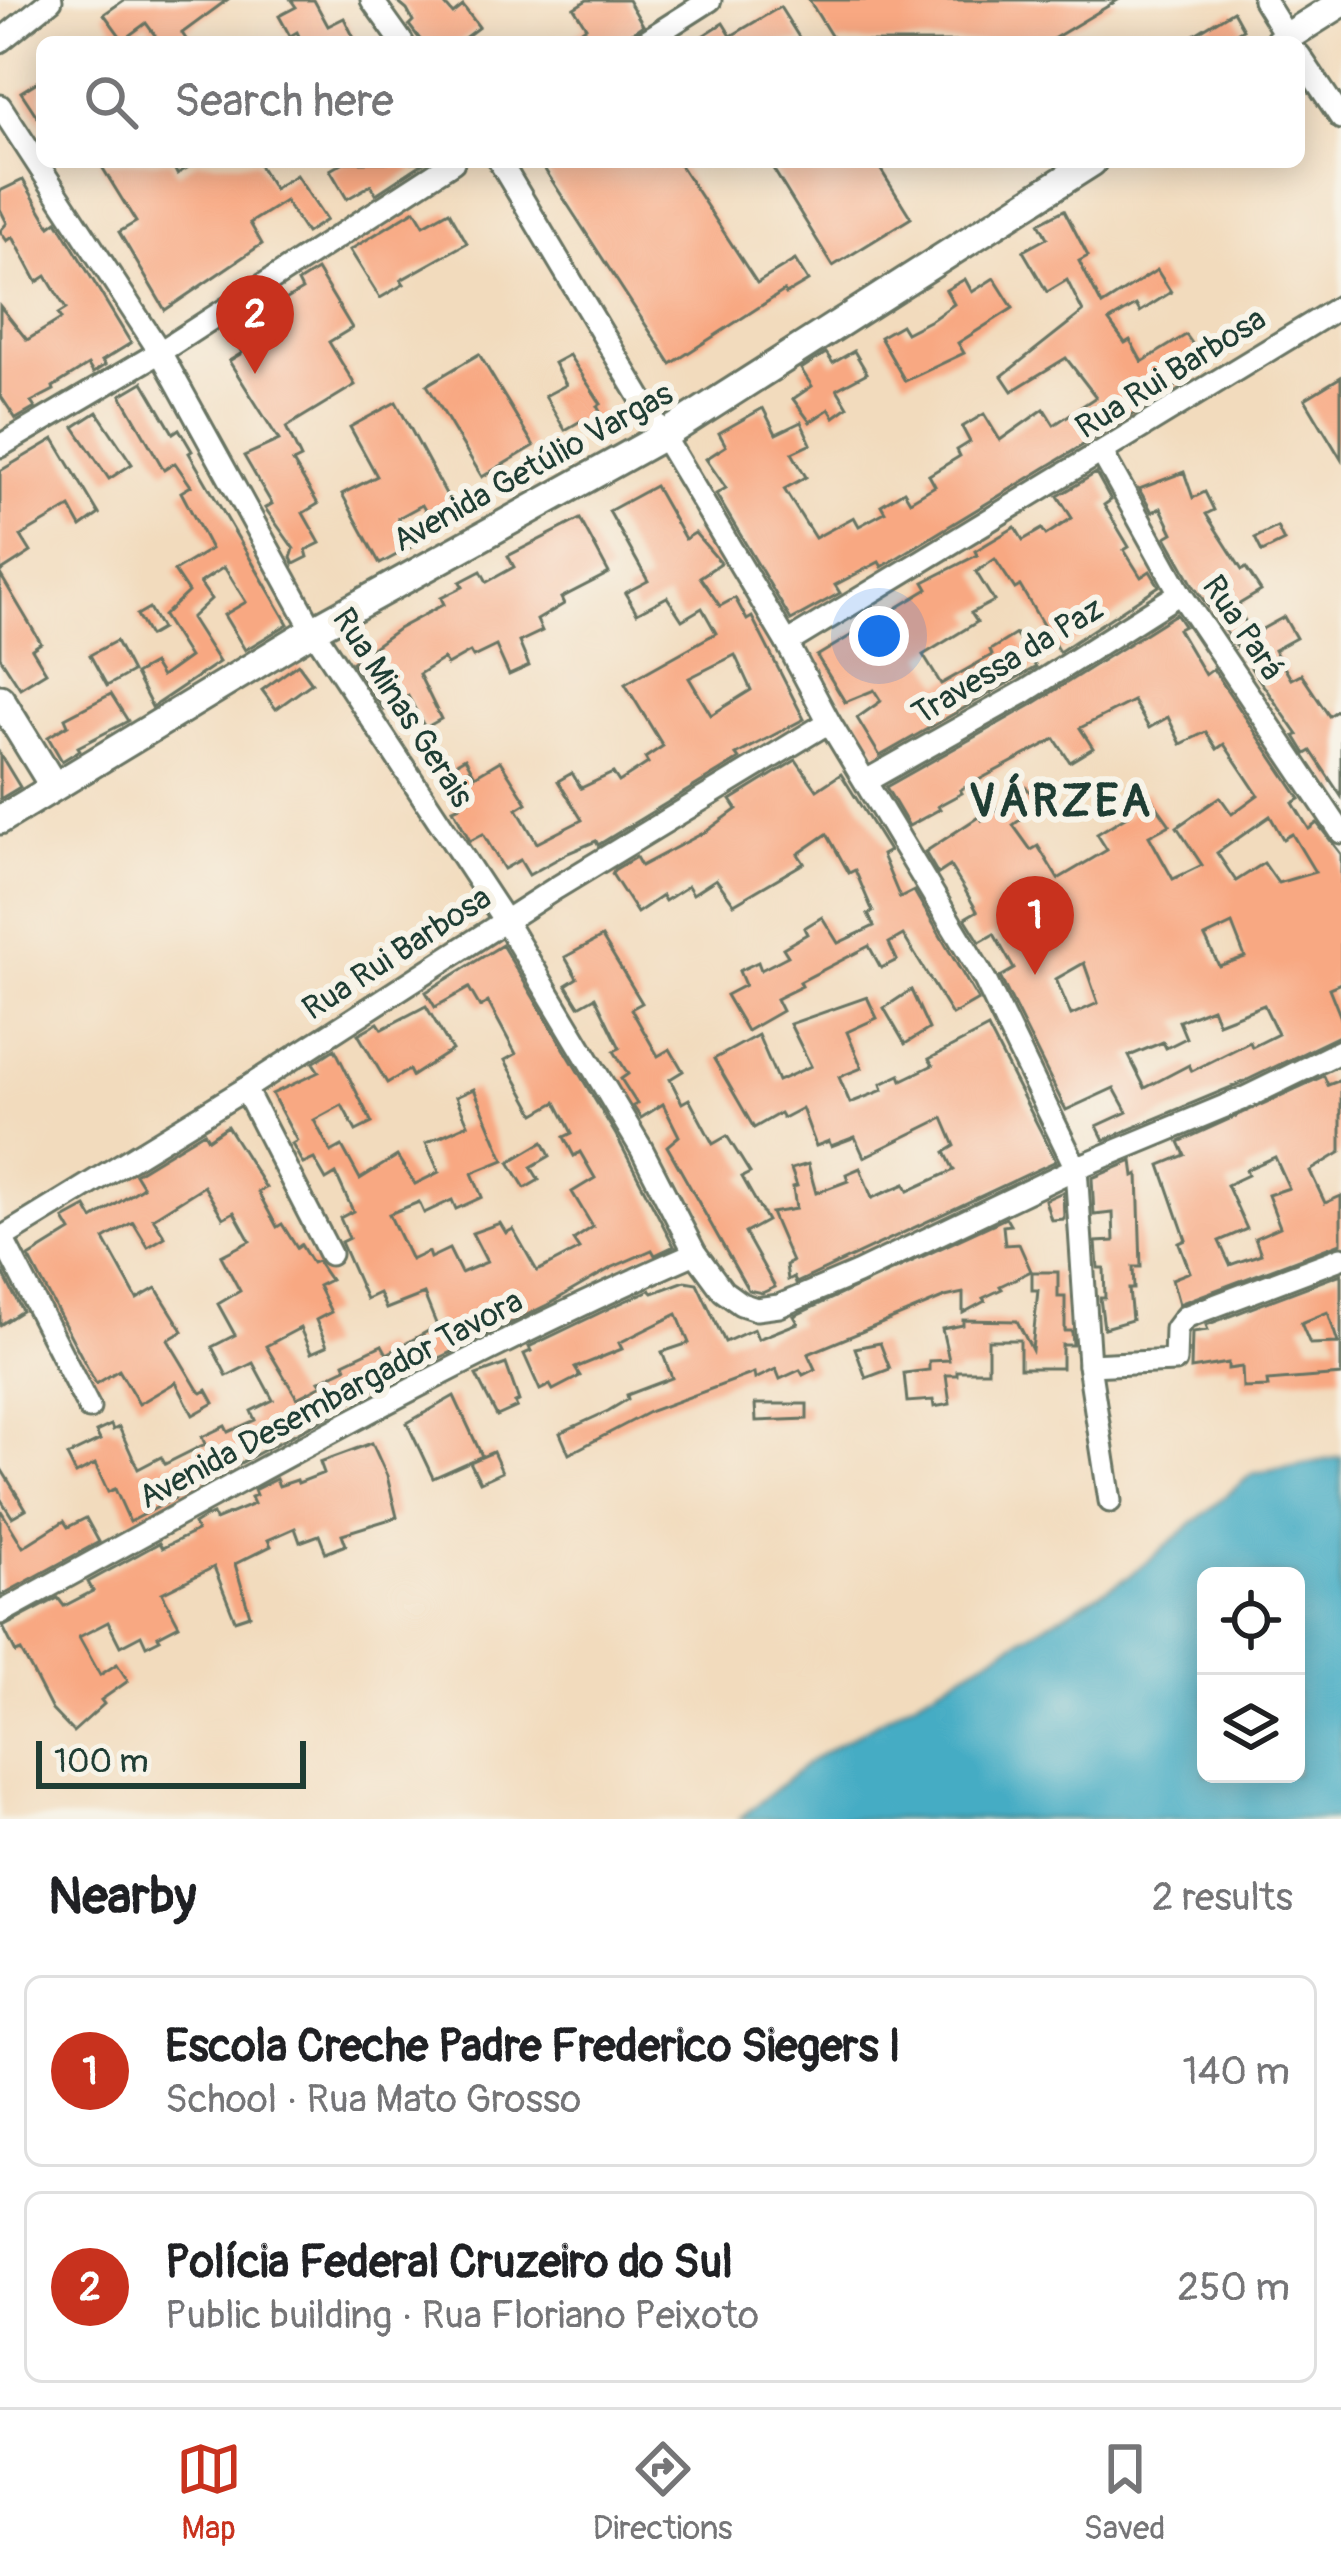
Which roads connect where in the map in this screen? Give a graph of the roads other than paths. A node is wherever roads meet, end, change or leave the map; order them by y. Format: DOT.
graph roads {
  1 [pos="51,0"];
  2 [pos="372,0"];
  3 [pos="710,0"];
  4 [pos="1264,0"];
  5 [pos="1341,3"];
  6 [pos="398,36"];
  7 [pos="653,36"];
  8 [pos="1284,36"];
  9 [pos="1299,36"];
  10 [pos="0,41"];
  11 [pos="1305,67"];
  12 [pos="0,106"];
  13 [pos="1341,118"];
  14 [pos="36,161"];
  15 [pos="40,168"];
  16 [pos="444,168"];
  17 [pos="504,168"];
  18 [pos="1083,168"];
  19 [pos="1341,306"];
  20 [pos="160,352"];
  21 [pos="663,436"];
  22 [pos="0,446"];
  23 [pos="1102,453"];
  24 [pos="1180,593"];
  25 [pos="313,630"];
  26 [pos="787,643"];
  27 [pos="0,699"];
  28 [pos="829,722"];
  29 [pos="866,781"];
  30 [pos="53,785"];
  31 [pos="0,820"];
  32 [pos="1341,832"];
  33 [pos="505,921"];
  34 [pos="1341,1051"];
  35 [pos="245,1089"];
  36 [pos="1076,1168"];
  37 [pos="1,1239"];
  38 [pos="695,1252"];
  39 [pos="330,1254"];
  40 [pos="1341,1258"];
  41 [pos="1089,1365"];
  42 [pos="89,1408"];
  43 [pos="1110,1501"];
  44 [pos="0,1613"];
  1 -- 10 [label="street"];
  2 -- 6 [label="street"];
  3 -- 7 [label="street"];
  4 -- 8 [label="street"];
  5 -- 9 [label="street"];
  11 -- 13 [label="street"];
  12 -- 14 [label="street, Rua Minas Gerais"];
  15 -- 20 [label="street, Rua Minas Gerais"];
  16 -- 20 [label="street"];
  17 -- 21 [label="street"];
  18 -- 21 [label="street, Avenida Getúlio Vargas"];
  19 -- 23 [label="street, Rua Rui Barbosa"];
  20 -- 22 [label="street"];
  20 -- 25 [label="street, Rua Minas Gerais"];
  21 -- 25 [label="street, Avenida Getúlio Vargas"];
  21 -- 26 [label="street"];
  23 -- 24 [label="street, Rua Pará"];
  23 -- 26 [label="street, Rua Rui Barbosa"];
  24 -- 29 [label="street, Travessa da Paz"];
  24 -- 32 [label="street, Rua Pará"];
  25 -- 30 [label="street, Avenida Getúlio Vargas"];
  25 -- 33 [label="street, Rua Minas Gerais"];
  26 -- 28 [label="street"];
  27 -- 30 [label="street"];
  28 -- 29 [label="street"];
  28 -- 33 [label="street, Rua Rui Barbosa"];
  29 -- 36 [label="street"];
  30 -- 31 [label="street, Avenida Getúlio Vargas"];
  33 -- 35 [label="street, Rua Rui Barbosa"];
  33 -- 38 [label="street, Rua Minas Gerais"];
  34 -- 36 [label="street"];
  35 -- 37 [label="street, Rua Rui Barbosa"];
  35 -- 39 [label="street"];
  36 -- 38 [label="street, Rua Minas Gerais"];
  36 -- 41 [label="street"];
  37 -- 42 [label="street"];
  38 -- 44 [label="street, Avenida Desembargador Tavora"];
  40 -- 41 [label="street"];
  41 -- 43 [label="street"];
}
